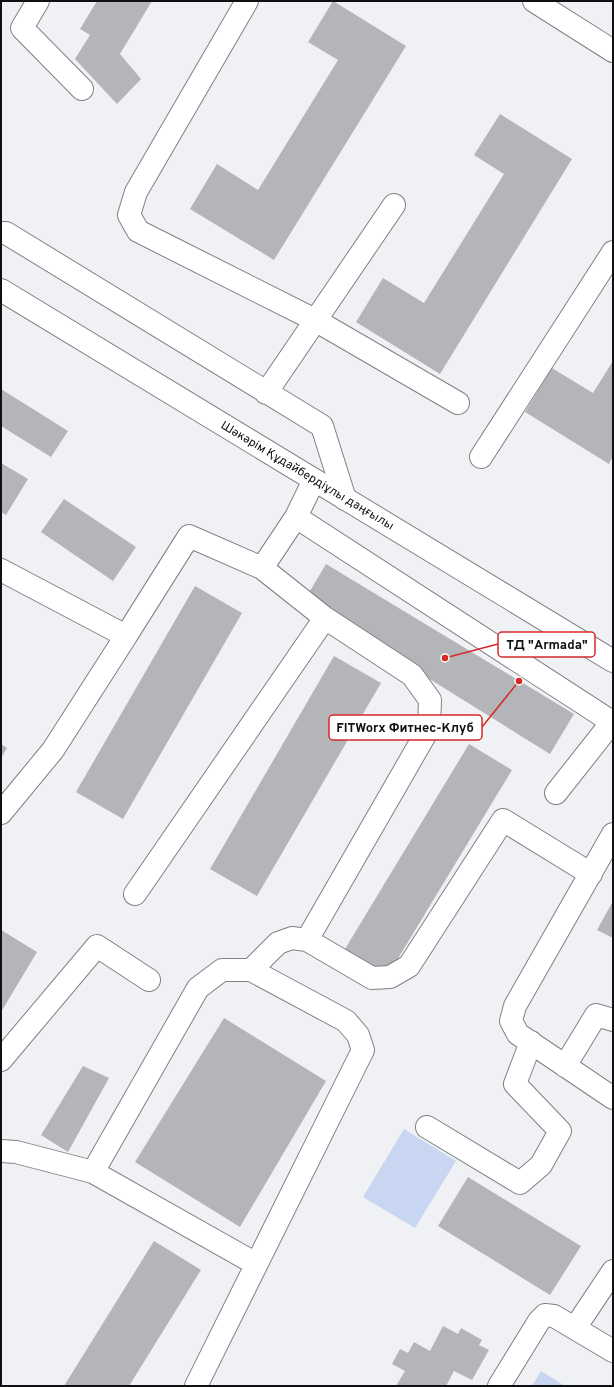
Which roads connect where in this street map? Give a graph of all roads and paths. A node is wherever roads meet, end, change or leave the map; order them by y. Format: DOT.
graph roads {
  1 [pos="38,1"];
  2 [pos="247,1"];
  3 [pos="534,1"];
  4 [pos="613,51"];
  5 [pos="82,89"];
  6 [pos="394,205"];
  7 [pos="1,233"];
  8 [pos="613,252"];
  9 [pos="1,290"];
  10 [pos="315,320"];
  11 [pos="266,392"];
  12 [pos="458,402"];
  13 [pos="481,457"];
  14 [pos="314,480"];
  15 [pos="345,499"];
  16 [pos="296,517"];
  17 [pos="262,568"];
  18 [pos="1,570"];
  19 [pos="325,618"];
  20 [pos="126,636"];
  21 [pos="613,661"];
  22 [pos="613,721"];
  23 [pos="556,794"];
  24 [pos="1,813"];
  25 [pos="613,834"];
  26 [pos="591,874"];
  27 [pos="135,894"];
  28 [pos="307,940"];
  29 [pos="251,970"];
  30 [pos="149,980"];
  31 [pos="613,1020"];
  32 [pos="531,1042"];
  33 [pos="1,1060"];
  34 [pos="565,1066"];
  35 [pos="613,1098"];
  36 [pos="427,1127"];
  37 [pos="1,1151"];
  38 [pos="93,1172"];
  39 [pos="256,1264"];
  40 [pos="613,1270"];
  41 [pos="575,1328"];
  42 [pos="613,1351"];
  43 [pos="196,1386"];
  44 [pos="499,1386"];
  1 -- 5 [label="main road"];
  2 -- 10 [label="main road"];
  3 -- 4 [label="main road"];
  6 -- 10 [label="main road"];
  7 -- 11 [label="main road"];
  8 -- 13 [label="main road"];
  9 -- 14 [label="main road, Шәкәрім Құдайбердіұлы даңғылы"];
  10 -- 11 [label="main road"];
  10 -- 12 [label="main road"];
  11 -- 15 [label="main road"];
  14 -- 15 [label="main road, Шәкәрім Құдайбердіұлы даңғылы"];
  14 -- 16 [label="main road"];
  15 -- 21 [label="main road, Шәкәрім Құдайбердіұлы даңғылы"];
  16 -- 17 [label="main road"];
  16 -- 22 [label="main road"];
  17 -- 19 [label="main road"];
  17 -- 20 [label="main road"];
  18 -- 20 [label="main road"];
  19 -- 27 [label="main road"];
  19 -- 28 [label="main road"];
  20 -- 24 [label="main road"];
  22 -- 23 [label="main road"];
  25 -- 26 [label="main road"];
  26 -- 28 [label="main road"];
  26 -- 32 [label="main road"];
  28 -- 29 [label="main road"];
  29 -- 38 [label="main road"];
  29 -- 39 [label="main road"];
  30 -- 33 [label="main road"];
  31 -- 34 [label="main road"];
  32 -- 34 [label="main road"];
  32 -- 36 [label="main road"];
  34 -- 35 [label="main road"];
  37 -- 38 [label="main road"];
  38 -- 39 [label="main road"];
  39 -- 43 [label="main road"];
  40 -- 41 [label="main road"];
  41 -- 42 [label="main road"];
  41 -- 44 [label="main road"];
}
